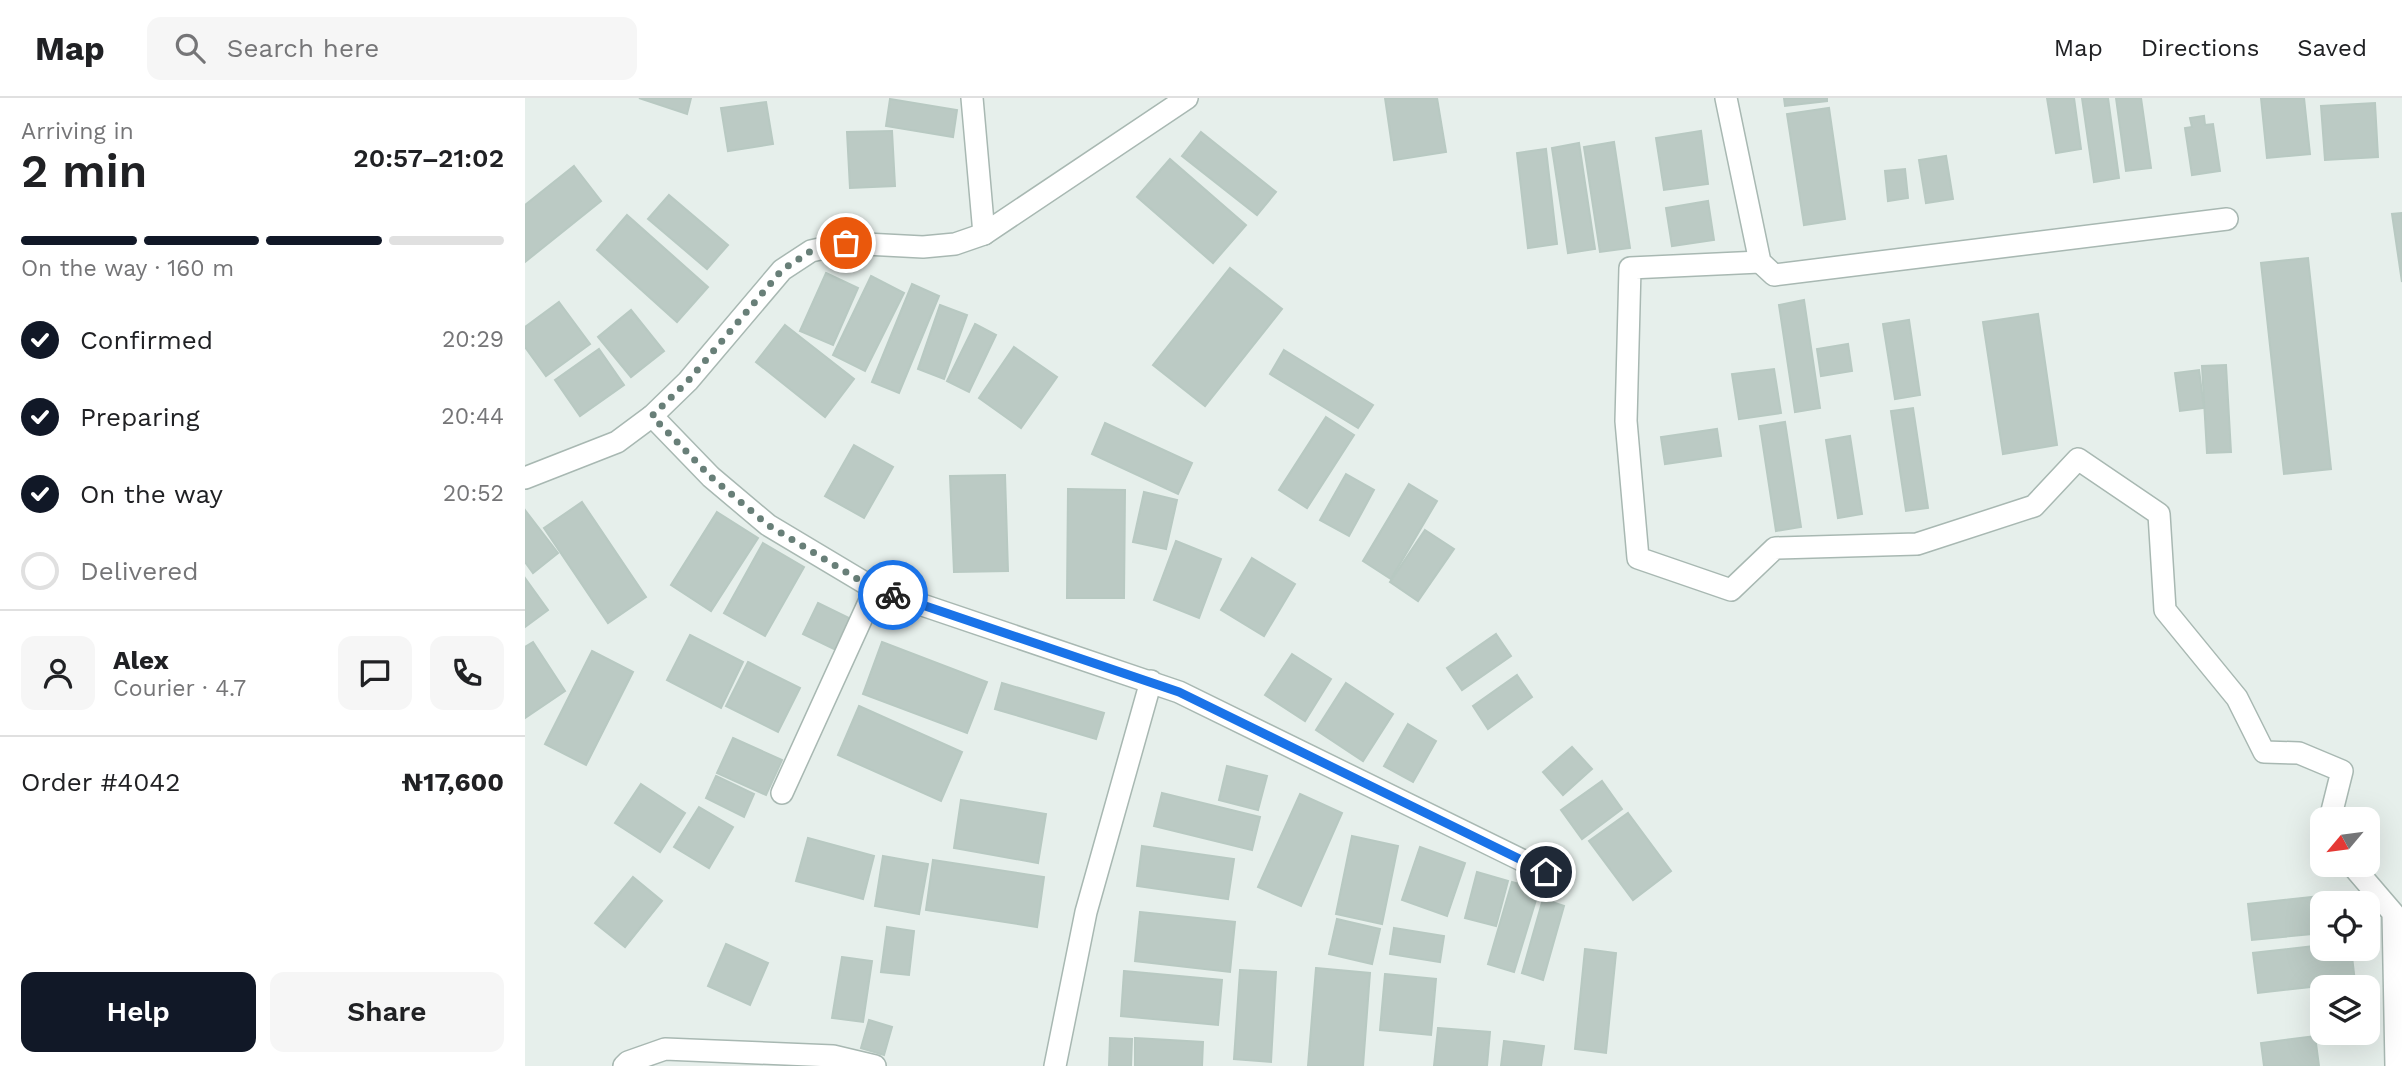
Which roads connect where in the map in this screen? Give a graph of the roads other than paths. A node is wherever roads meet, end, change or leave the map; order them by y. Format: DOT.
graph roads {
  1 [pos="972,98"];
  2 [pos="1187,98"];
  3 [pos="1726,98"];
  4 [pos="2227,219"];
  5 [pos="984,234"];
  6 [pos="1760,262"];
  7 [pos="652,416"];
  8 [pos="525,478"];
  9 [pos="874,589"];
  10 [pos="1150,681"];
  11 [pos="782,793"];
  12 [pos="2333,807"];
  13 [pos="1546,872"];
  14 [pos="2362,877"];
  15 [pos="624,1066"];
  16 [pos="875,1066"];
  17 [pos="1055,1066"];
  18 [pos="2396,1066"];
  1 -- 5 [label="street"];
  2 -- 5 [label="street"];
  3 -- 6 [label="street"];
  4 -- 6 [label="street"];
  5 -- 7 [label="street"];
  6 -- 12 [label="street"];
  7 -- 8 [label="street"];
  7 -- 9 [label="street"];
  9 -- 10 [label="street"];
  9 -- 11 [label="street"];
  10 -- 13 [label="street"];
  10 -- 17 [label="street"];
  14 -- 18 [label="street"];
  15 -- 16 [label="street"];
}
